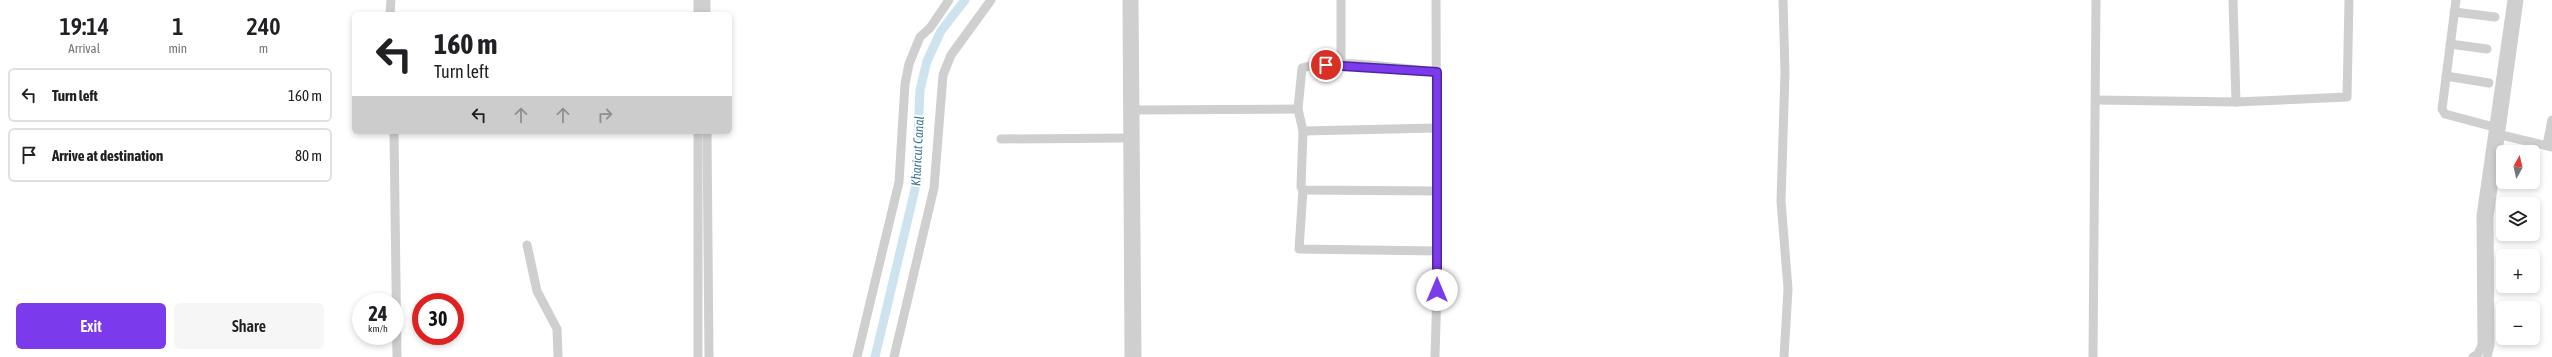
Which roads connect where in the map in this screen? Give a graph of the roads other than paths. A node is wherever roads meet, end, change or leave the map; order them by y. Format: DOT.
graph roads {
  1 [pos="391,0"];
  2 [pos="698,0"];
  3 [pos="706,0"];
  4 [pos="949,0"];
  5 [pos="991,0"];
  6 [pos="1127,0"];
  7 [pos="1134,0"];
  8 [pos="1341,0"];
  9 [pos="1436,0"];
  10 [pos="1783,0"];
  11 [pos="2096,0"];
  12 [pos="2233,0"];
  13 [pos="2349,0"];
  14 [pos="2456,0"];
  15 [pos="2512,0"];
  16 [pos="2519,0"];
  17 [pos="390,12"];
  18 [pos="698,12"];
  19 [pos="706,12"];
  20 [pos="2454,12"];
  21 [pos="2495,17"];
  22 [pos="2450,44"];
  23 [pos="2488,49"];
  24 [pos="1341,64"];
  25 [pos="1437,72"];
  26 [pos="2446,76"];
  27 [pos="2489,84"];
  28 [pos="2096,100"];
  29 [pos="2236,102"];
  30 [pos="1298,109"];
  31 [pos="1134,110"];
  32 [pos="2552,120"];
  33 [pos="2494,127"];
  34 [pos="1437,128"];
  35 [pos="1303,131"];
  36 [pos="394,134"];
  37 [pos="698,134"];
  38 [pos="707,134"];
  39 [pos="2501,135"];
  40 [pos="1128,138"];
  41 [pos="1001,139"];
  42 [pos="2550,146"];
  43 [pos="1303,190"];
  44 [pos="1437,191"];
  45 [pos="527,245"];
  46 [pos="1437,251"];
  47 [pos="2486,345"];
  48 [pos="397,357"];
  49 [pos="558,357"];
  50 [pos="698,357"];
  51 [pos="709,357"];
  52 [pos="857,357"];
  53 [pos="894,357"];
  54 [pos="1129,357"];
  55 [pos="1137,357"];
  56 [pos="1435,357"];
  57 [pos="1784,357"];
  58 [pos="2093,357"];
  59 [pos="2473,357"];
  60 [pos="2487,357"];
  1 -- 17 [label="street"];
  2 -- 18 [label="street"];
  3 -- 19 [label="street"];
  4 -- 52 [label="street"];
  5 -- 53 [label="street"];
  6 -- 40 [label="street"];
  7 -- 31 [label="street"];
  8 -- 24 [label="street"];
  9 -- 25 [label="street"];
  10 -- 57 [label="street"];
  11 -- 28 [label="street"];
  12 -- 29 [label="street"];
  13 -- 29 [label="street"];
  14 -- 20 [label="street"];
  15 -- 33 [label="street"];
  16 -- 39 [label="street"];
  20 -- 21 [label="street"];
  20 -- 22 [label="street"];
  22 -- 23 [label="street"];
  22 -- 26 [label="street"];
  24 -- 25 [label="street"];
  24 -- 30 [label="street"];
  25 -- 34 [label="street"];
  26 -- 27 [label="street"];
  26 -- 33 [label="street"];
  28 -- 29 [label="street"];
  28 -- 58 [label="street"];
  30 -- 31 [label="street"];
  30 -- 35 [label="street"];
  31 -- 55 [label="street"];
  32 -- 42 [label="street"];
  33 -- 47 [label="street"];
  34 -- 35 [label="street"];
  34 -- 44 [label="street"];
  35 -- 43 [label="street"];
  36 -- 48 [label="street"];
  37 -- 50 [label="street"];
  38 -- 51 [label="street"];
  39 -- 42 [label="street"];
  39 -- 47 [label="street"];
  40 -- 41 [label="street"];
  40 -- 54 [label="street"];
  43 -- 44 [label="street"];
  43 -- 46 [label="street"];
  44 -- 46 [label="street"];
  45 -- 49 [label="street"];
  46 -- 56 [label="street"];
  47 -- 59 [label="street"];
  47 -- 60 [label="street"];
}
